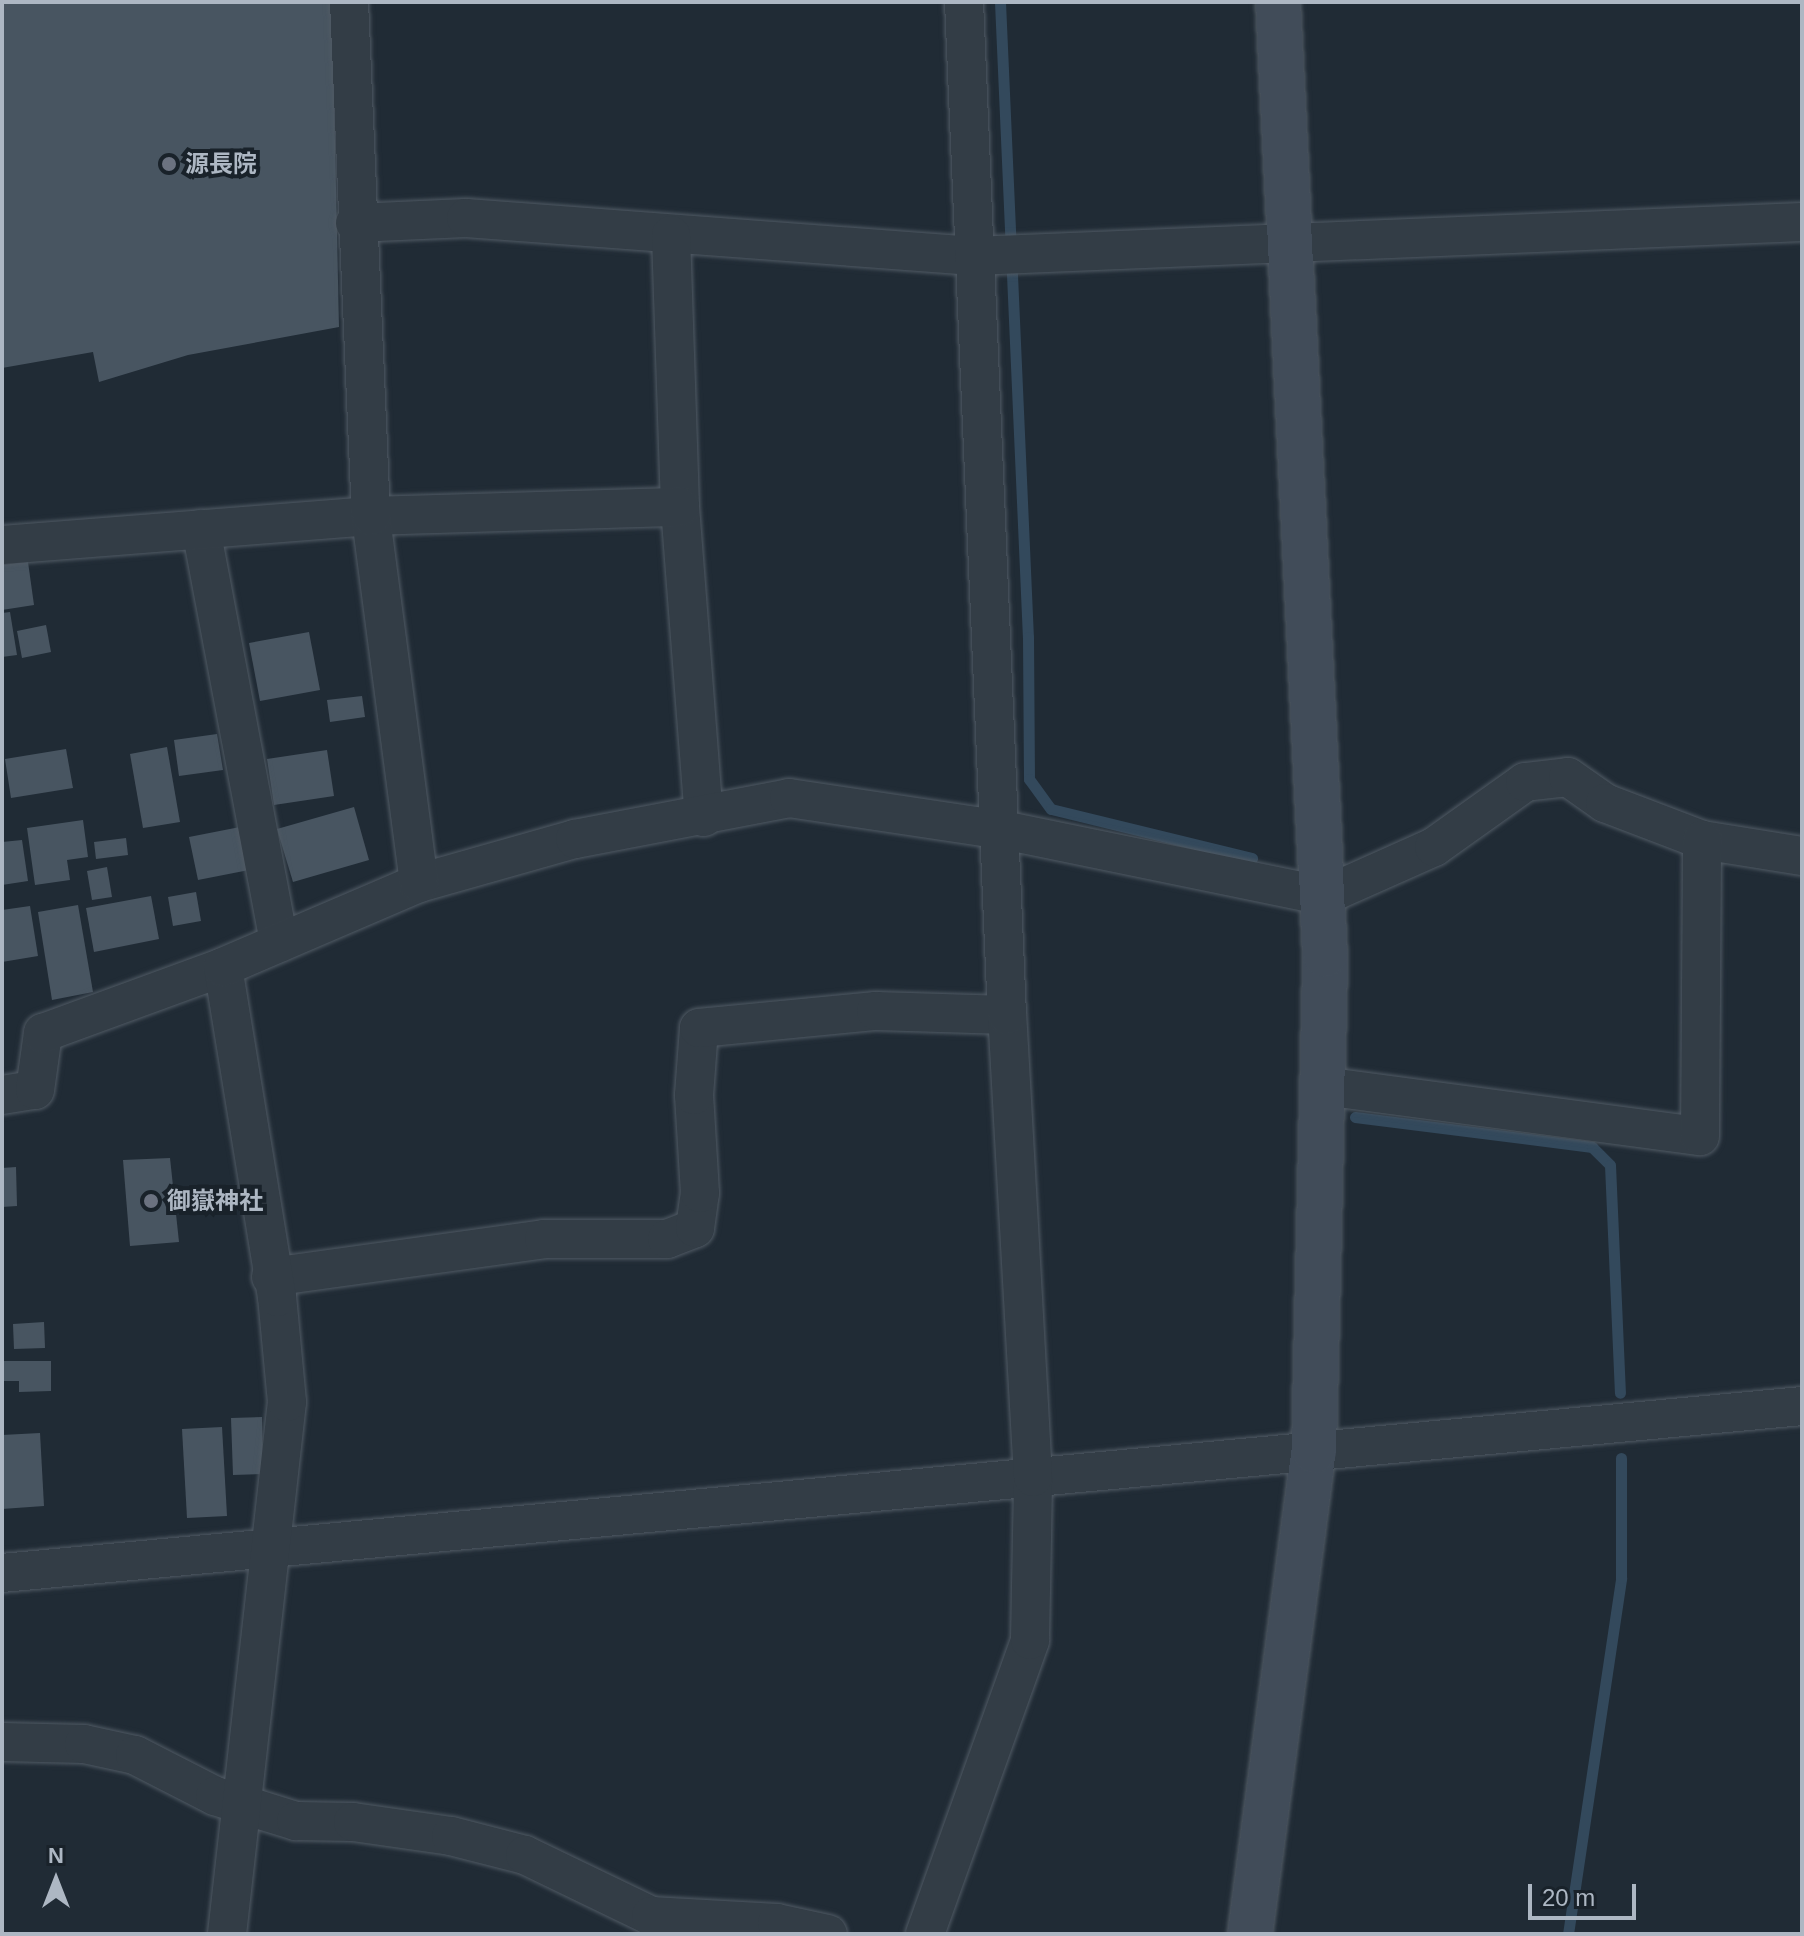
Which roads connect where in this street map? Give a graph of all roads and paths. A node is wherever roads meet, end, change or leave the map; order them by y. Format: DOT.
graph roads {
  1 [pos="349,2"];
  2 [pos="964,2"];
  3 [pos="1278,2"];
  4 [pos="1802,222"];
  5 [pos="355,223"];
  6 [pos="671,235"];
  7 [pos="1290,245"];
  8 [pos="1000,255"];
  9 [pos="680,507"];
  10 [pos="371,516"];
  11 [pos="201,529"];
  12 [pos="2,545"];
  13 [pos="704,817"];
  14 [pos="1003,830"];
  15 [pos="1702,840"];
  16 [pos="1802,856"];
  17 [pos="419,883"];
  18 [pos="1324,896"];
  19 [pos="279,943"];
  20 [pos="223,967"];
  21 [pos="1007,1015"];
  22 [pos="1323,1086"];
  23 [pos="2,1095"];
  24 [pos="271,1277"];
  25 [pos="1802,1406"];
  26 [pos="1314,1451"];
  27 [pos="1033,1477"];
  28 [pos="270,1550"];
  29 [pos="2,1573"];
  30 [pos="2,1742"];
  31 [pos="245,1807"];
  32 [pos="227,1934"];
  33 [pos="828,1934"];
  34 [pos="925,1934"];
  35 [pos="1250,1934"];
  1 -- 5 [label="street"];
  2 -- 8 [label="street"];
  3 -- 7 [label="street"];
  4 -- 7 [label="street"];
  5 -- 6 [label="street"];
  5 -- 10 [label="street"];
  6 -- 8 [label="street"];
  6 -- 9 [label="street"];
  7 -- 8 [label="street"];
  7 -- 18 [label="street"];
  8 -- 14 [label="street"];
  9 -- 10 [label="street"];
  9 -- 13 [label="street"];
  10 -- 11 [label="street"];
  10 -- 17 [label="street"];
  11 -- 12 [label="street"];
  11 -- 19 [label="street"];
  13 -- 14 [label="street"];
  13 -- 17 [label="street"];
  14 -- 18 [label="street"];
  14 -- 21 [label="street"];
  15 -- 16 [label="street"];
  15 -- 18 [label="street"];
  15 -- 22 [label="street"];
  17 -- 19 [label="street"];
  18 -- 22 [label="street"];
  19 -- 20 [label="street"];
  20 -- 23 [label="street"];
  20 -- 24 [label="street"];
  21 -- 24 [label="street"];
  21 -- 27 [label="street"];
  22 -- 26 [label="street"];
  24 -- 28 [label="street"];
  25 -- 26 [label="street"];
  26 -- 27 [label="street"];
  26 -- 35 [label="street"];
  27 -- 28 [label="street"];
  27 -- 34 [label="street"];
  28 -- 29 [label="street"];
  28 -- 31 [label="street"];
  30 -- 31 [label="street"];
  31 -- 32 [label="street"];
  31 -- 33 [label="street"];
}
